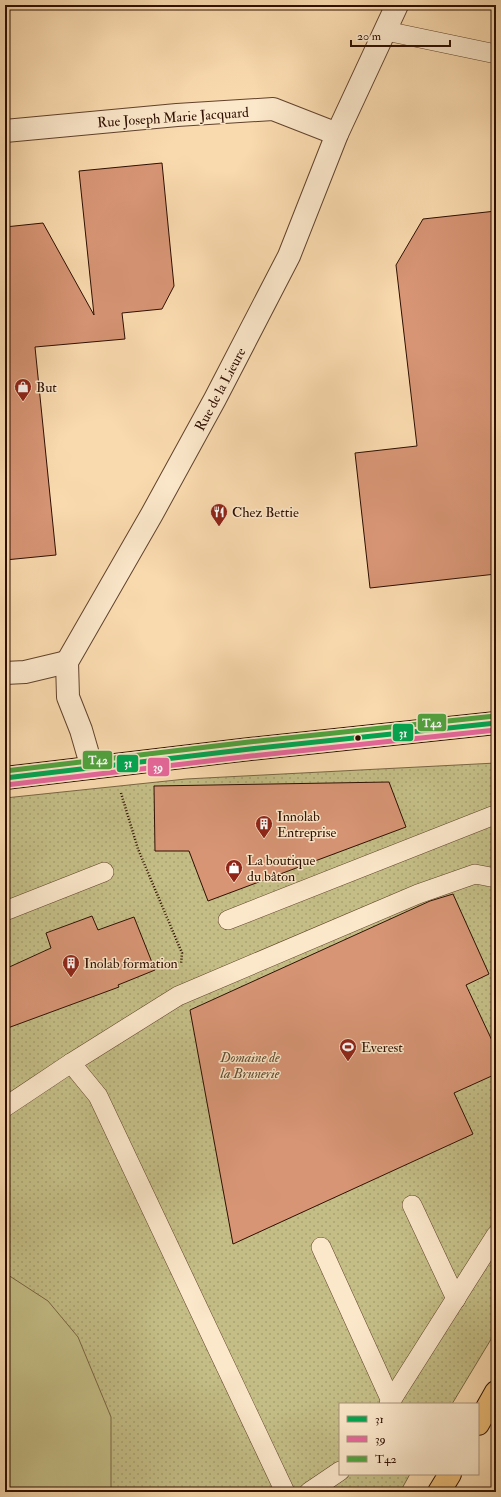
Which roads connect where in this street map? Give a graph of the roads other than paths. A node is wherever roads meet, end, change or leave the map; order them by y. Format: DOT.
graph roads {
  1 [pos="398,5"];
  2 [pos="386,31"];
  3 [pos="496,54"];
  4 [pos="5,131"];
  5 [pos="338,134"];
  6 [pos="67,662"];
  7 [pos="5,673"];
  8 [pos="496,723"];
  9 [pos="92,768"];
  10 [pos="5,778"];
  11 [pos="495,819"];
  12 [pos="104,872"];
  13 [pos="496,878"];
  14 [pos="5,911"];
  15 [pos="228,920"];
  16 [pos="71,1062"];
  17 [pos="5,1107"];
  18 [pos="412,1205"];
  19 [pos="496,1235"];
  20 [pos="321,1247"];
  21 [pos="456,1299"];
  22 [pos="496,1392"];
  23 [pos="390,1402"];
  24 [pos="479,1422"];
  25 [pos="339,1472"];
  26 [pos="449,1475"];
  27 [pos="285,1492"];
  28 [pos="309,1492"];
  29 [pos="439,1492"];
  1 -- 2 [label="street, Rue de la Lieure"];
  2 -- 3 [label="lane"];
  2 -- 5 [label="street, Rue de la Lieure"];
  4 -- 5 [label="street, Rue Joseph Marie Jacquard"];
  5 -- 6 [label="street, Rue de la Lieure"];
  6 -- 7 [label="street"];
  6 -- 9 [label="street"];
  8 -- 9 [label="main road"];
  9 -- 10 [label="main road"];
  11 -- 15 [label="lane"];
  12 -- 14 [label="lane"];
  13 -- 16 [label="lane"];
  16 -- 17 [label="lane"];
  16 -- 27 [label="lane"];
  18 -- 21 [label="lane"];
  19 -- 21 [label="lane"];
  20 -- 23 [label="lane"];
  21 -- 23 [label="lane"];
  22 -- 24 [label="main road"];
  25 -- 28 [label="lane"];
  26 -- 29 [label="main road"];
}
